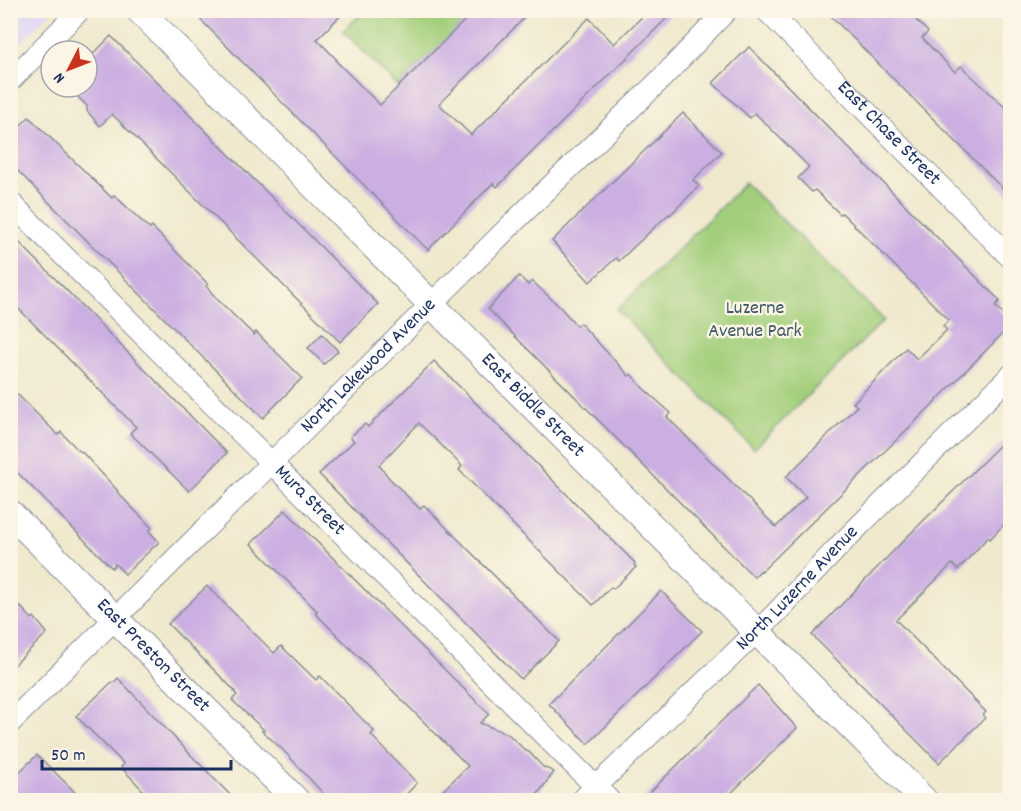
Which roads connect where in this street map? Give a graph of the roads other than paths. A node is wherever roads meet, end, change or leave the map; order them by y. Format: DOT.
graph roads {
  1 [pos="80,10"];
  2 [pos="139,10"];
  3 [pos="727,10"];
  4 [pos="766,10"];
  5 [pos="10,81"];
  6 [pos="10,202"];
  7 [pos="1011,257"];
  8 [pos="431,304"];
  9 [pos="1011,376"];
  10 [pos="272,463"];
  11 [pos="10,513"];
  12 [pos="116,618"];
  13 [pos="756,632"];
  14 [pos="10,723"];
  15 [pos="596,796"];
  16 [pos="296,801"];
  17 [pos="924,801"];
  1 -- 5 [label="street"];
  2 -- 8 [label="street, East Biddle Street"];
  3 -- 8 [label="street, North Lakewood Avenue"];
  4 -- 7 [label="street, East Chase Street"];
  6 -- 10 [label="street, Mura Street"];
  8 -- 10 [label="street, North Lakewood Avenue"];
  8 -- 13 [label="street, East Biddle Street"];
  9 -- 13 [label="street, North Luzerne Avenue"];
  10 -- 12 [label="street, North Lakewood Avenue"];
  10 -- 15 [label="street, Mura Street"];
  11 -- 12 [label="street, East Preston Street"];
  12 -- 14 [label="street, North Lakewood Avenue"];
  12 -- 16 [label="street, East Preston Street"];
  13 -- 15 [label="street, North Luzerne Avenue"];
  13 -- 17 [label="street, East Biddle Street"];
}
